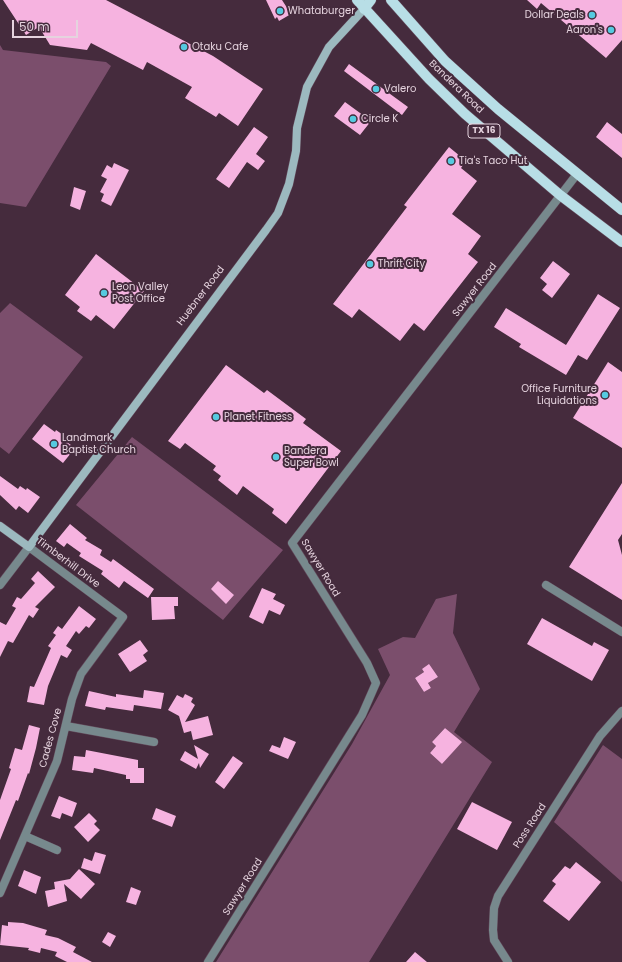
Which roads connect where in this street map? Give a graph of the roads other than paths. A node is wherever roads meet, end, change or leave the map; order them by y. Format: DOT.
graph roads {
  1 [pos="357,0"];
  2 [pos="371,0"];
  3 [pos="392,0"];
  4 [pos="364,9"];
  5 [pos="577,174"];
  6 [pos="560,195"];
  7 [pos="621,206"];
  8 [pos="622,242"];
  9 [pos="0,526"];
  10 [pos="29,547"];
  11 [pos="0,585"];
  12 [pos="546,585"];
  13 [pos="123,617"];
  14 [pos="622,632"];
  15 [pos="622,711"];
  16 [pos="66,726"];
  17 [pos="154,742"];
  18 [pos="25,836"];
  19 [pos="57,850"];
  20 [pos="0,893"];
  21 [pos="208,962"];
  22 [pos="508,962"];
  1 -- 4 [label="main road, Bandera Road / TX 16"];
  2 -- 4 [label="main road, Huebner Road"];
  3 -- 5 [label="main road, Bandera Road / TX 16"];
  4 -- 6 [label="main road, Bandera Road / TX 16"];
  4 -- 10 [label="street, Huebner Road"];
  5 -- 6 [label="street, Sawyer Road"];
  5 -- 7 [label="main road, Bandera Road / TX 16"];
  6 -- 8 [label="main road, Bandera Road / TX 16"];
  6 -- 21 [label="street, Sawyer Road"];
  9 -- 10 [label="street, Timberhill Drive"];
  10 -- 11 [label="street, Huebner Road"];
  10 -- 13 [label="street, Timberhill Drive"];
  12 -- 14 [label="street"];
  13 -- 16 [label="street, Cades Cove"];
  15 -- 22 [label="street, Poss Road"];
  16 -- 17 [label="street"];
  16 -- 18 [label="street, Cades Cove"];
  18 -- 19 [label="street"];
  18 -- 20 [label="street, Cades Cove"];
}
